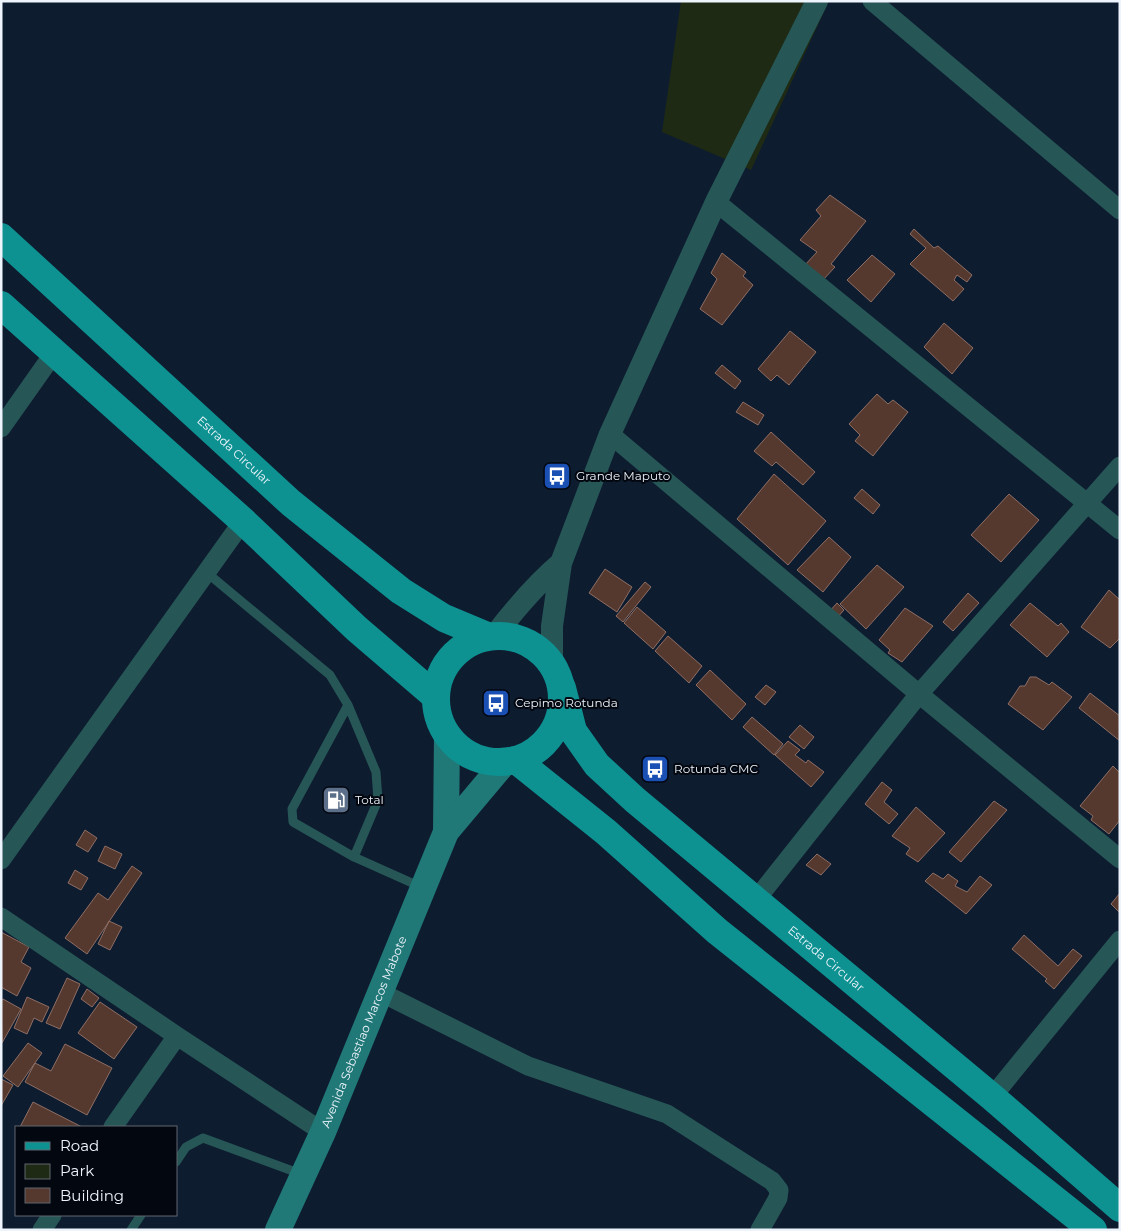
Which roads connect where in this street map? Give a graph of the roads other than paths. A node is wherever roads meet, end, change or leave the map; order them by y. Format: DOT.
graph roads {
  1 [pos="817,1"];
  2 [pos="872,1"];
  3 [pos="716,202"];
  4 [pos="1120,210"];
  5 [pos="1,237"];
  6 [pos="1,305"];
  7 [pos="54,352"];
  8 [pos="1,428"];
  9 [pos="610,434"];
  10 [pos="1120,466"];
  11 [pos="1088,503"];
  12 [pos="243,521"];
  13 [pos="1120,530"];
  14 [pos="561,563"];
  15 [pos="206,572"];
  16 [pos="491,636"];
  17 [pos="552,663"];
  18 [pos="562,688"];
  19 [pos="919,694"];
  20 [pos="434,695"];
  21 [pos="348,705"];
  22 [pos="447,736"];
  23 [pos="510,762"];
  24 [pos="446,832"];
  25 [pos="354,856"];
  26 [pos="1120,859"];
  27 [pos="1,860"];
  28 [pos="423,888"];
  29 [pos="755,901"];
  30 [pos="1,917"];
  31 [pos="1120,940"];
  32 [pos="380,992"];
  33 [pos="177,1036"];
  34 [pos="992,1097"];
  35 [pos="114,1126"];
  36 [pos="323,1132"];
  37 [pos="178,1159"];
  38 [pos="303,1175"];
  39 [pos="1120,1208"];
  40 [pos="51,1216"];
  41 [pos="140,1216"];
  42 [pos="1083,1226"];
  43 [pos="42,1230"];
  44 [pos="132,1230"];
  45 [pos="278,1230"];
  46 [pos="760,1230"];
  1 -- 3 [label="street"];
  2 -- 4 [label="street"];
  3 -- 9 [label="street"];
  3 -- 11 [label="street"];
  5 -- 16 [label="main road, Estrada Circular"];
  6 -- 7 [label="main road"];
  7 -- 8 [label="street"];
  7 -- 12 [label="main road"];
  9 -- 14 [label="street"];
  9 -- 19 [label="street"];
  10 -- 11 [label="street"];
  11 -- 13 [label="street"];
  11 -- 19 [label="street"];
  12 -- 15 [label="street"];
  12 -- 20 [label="main road"];
  14 -- 16 [label="street"];
  14 -- 17 [label="street"];
  15 -- 21 [label="lane"];
  15 -- 27 [label="street"];
  16 -- 17 [label="main road"];
  16 -- 20 [label="main road"];
  17 -- 18 [label="main road"];
  18 -- 23 [label="main road"];
  18 -- 29 [label="main road, Estrada Circular"];
  19 -- 26 [label="street"];
  19 -- 29 [label="street"];
  20 -- 22 [label="main road"];
  21 -- 25 [label="lane"];
  21 -- 25 [label="lane"];
  22 -- 23 [label="main road"];
  22 -- 24 [label="main road"];
  23 -- 24 [label="main road"];
  23 -- 42 [label="main road"];
  24 -- 28 [label="main road, Avenida Sebastiao Marcos Mabote"];
  25 -- 28 [label="lane"];
  28 -- 32 [label="main road, Avenida Sebastiao Marcos Mabote"];
  29 -- 34 [label="main road, Estrada Circular"];
  30 -- 33 [label="street"];
  31 -- 34 [label="street"];
  32 -- 36 [label="main road, Avenida Sebastiao Marcos Mabote"];
  32 -- 46 [label="street"];
  33 -- 35 [label="street"];
  33 -- 36 [label="street"];
  34 -- 39 [label="main road, Estrada Circular"];
  36 -- 38 [label="main road, Avenida Sebastiao Marcos Mabote"];
  37 -- 38 [label="lane"];
  38 -- 45 [label="main road, Avenida Sebastiao Marcos Mabote"];
  40 -- 43 [label="street"];
  41 -- 44 [label="lane"];
}
